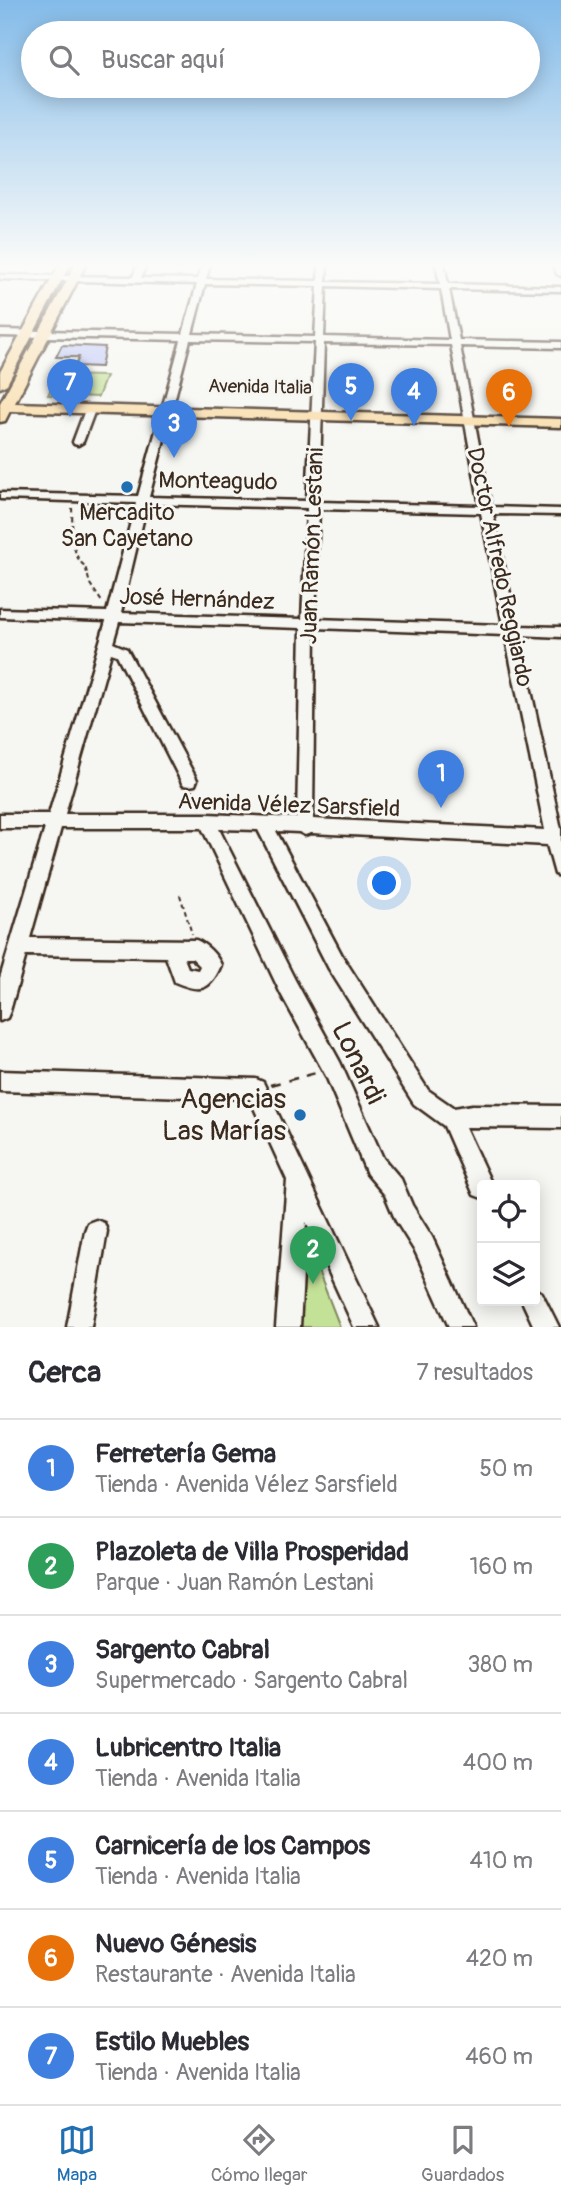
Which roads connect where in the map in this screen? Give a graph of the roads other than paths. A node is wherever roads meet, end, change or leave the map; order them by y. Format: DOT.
graph roads {
  1 [pos="32,326"];
  2 [pos="48,326"];
  3 [pos="190,326"];
  4 [pos="322,326"];
  5 [pos="452,326"];
  6 [pos="0,333"];
  7 [pos="28,333"];
  8 [pos="44,333"];
  9 [pos="187,337"];
  10 [pos="321,340"];
  11 [pos="455,343"];
  12 [pos="561,345"];
  13 [pos="0,384"];
  14 [pos="3,407"];
  15 [pos="168,408"];
  16 [pos="90,410"];
  17 [pos="317,412"];
  18 [pos="561,414"];
  19 [pos="468,416"];
  20 [pos="561,423"];
  21 [pos="78,442"];
  22 [pos="0,496"];
  23 [pos="141,500"];
  24 [pos="315,505"];
  25 [pos="486,510"];
  26 [pos="561,512"];
  27 [pos="111,611"];
  28 [pos="0,613"];
  29 [pos="309,623"];
  30 [pos="514,630"];
  31 [pos="561,632"];
  32 [pos="106,645"];
  33 [pos="189,780"];
  34 [pos="0,813"];
  35 [pos="58,819"];
  36 [pos="0,821"];
  37 [pos="207,821"];
  38 [pos="265,827"];
  39 [pos="305,828"];
  40 [pos="558,838"];
  41 [pos="561,869"];
  42 [pos="18,946"];
  43 [pos="172,949"];
  44 [pos="0,1011"];
  45 [pos="0,1081"];
  46 [pos="561,1117"];
  47 [pos="451,1119"];
  48 [pos="298,1180"];
  49 [pos="479,1180"];
  50 [pos="96,1231"];
  51 [pos="536,1306"];
  52 [pos="79,1327"];
  53 [pos="288,1327"];
  54 [pos="368,1327"];
  55 [pos="461,1327"];
  56 [pos="547,1327"];
  1 -- 7 [label="main road"];
  2 -- 8 [label="main road"];
  3 -- 9 [label="street"];
  4 -- 10 [label="street, Juan Ramón Lestani"];
  5 -- 11 [label="street, Doctor Alfredo Reggiardo"];
  6 -- 7 [label="street"];
  7 -- 8 [label="street"];
  7 -- 13 [label="main road"];
  8 -- 9 [label="street"];
  8 -- 14 [label="main road"];
  9 -- 10 [label="street"];
  9 -- 15 [label="street"];
  10 -- 11 [label="street"];
  10 -- 17 [label="street, Juan Ramón Lestani"];
  11 -- 12 [label="street"];
  11 -- 19 [label="street, Doctor Alfredo Reggiardo"];
  14 -- 15 [label="main road, Avenida Italia"];
  14 -- 16 [label="main road, Avenida Italia"];
  15 -- 16 [label="main road, Avenida Italia"];
  15 -- 17 [label="main road, Avenida Italia"];
  15 -- 23 [label="street"];
  16 -- 21 [label="street"];
  17 -- 19 [label="main road, Avenida Italia"];
  17 -- 24 [label="street, Juan Ramón Lestani"];
  18 -- 19 [label="main road, Avenida Italia"];
  19 -- 20 [label="main road, Avenida Italia"];
  19 -- 25 [label="street, Doctor Alfredo Reggiardo"];
  22 -- 23 [label="street, Monteagudo"];
  23 -- 24 [label="street, Monteagudo"];
  23 -- 27 [label="street"];
  24 -- 25 [label="street, Monteagudo"];
  24 -- 29 [label="street, Juan Ramón Lestani"];
  25 -- 26 [label="street, Monteagudo"];
  25 -- 30 [label="street, Doctor Alfredo Reggiardo"];
  27 -- 28 [label="street, José Hernández"];
  27 -- 29 [label="street, José Hernández"];
  27 -- 32 [label="street"];
  29 -- 30 [label="street, José Hernández"];
  29 -- 39 [label="street, Juan Ramón Lestani"];
  30 -- 31 [label="street, José Hernández"];
  30 -- 40 [label="street, Doctor Alfredo Reggiardo"];
  32 -- 33 [label="street"];
  32 -- 35 [label="street"];
  34 -- 35 [label="street, Avenida Vélez Sarsfield"];
  35 -- 36 [label="street, Avenida Vélez Sarsfield"];
  35 -- 37 [label="street, Avenida Vélez Sarsfield"];
  35 -- 42 [label="street"];
  37 -- 38 [label="street, Avenida Vélez Sarsfield"];
  37 -- 55 [label="street, Lonardi"];
  38 -- 39 [label="street, Avenida Vélez Sarsfield"];
  38 -- 47 [label="street"];
  39 -- 40 [label="street, Avenida Vélez Sarsfield"];
  40 -- 41 [label="street, Doctor Alfredo Reggiardo"];
  42 -- 43 [label="street"];
  42 -- 44 [label="street"];
  43 -- 43 [label="street"];
  45 -- 48 [label="street"];
  46 -- 47 [label="street"];
  47 -- 49 [label="street"];
  48 -- 53 [label="street"];
  48 -- 54 [label="street"];
  50 -- 52 [label="street"];
  51 -- 56 [label="street"];
}
